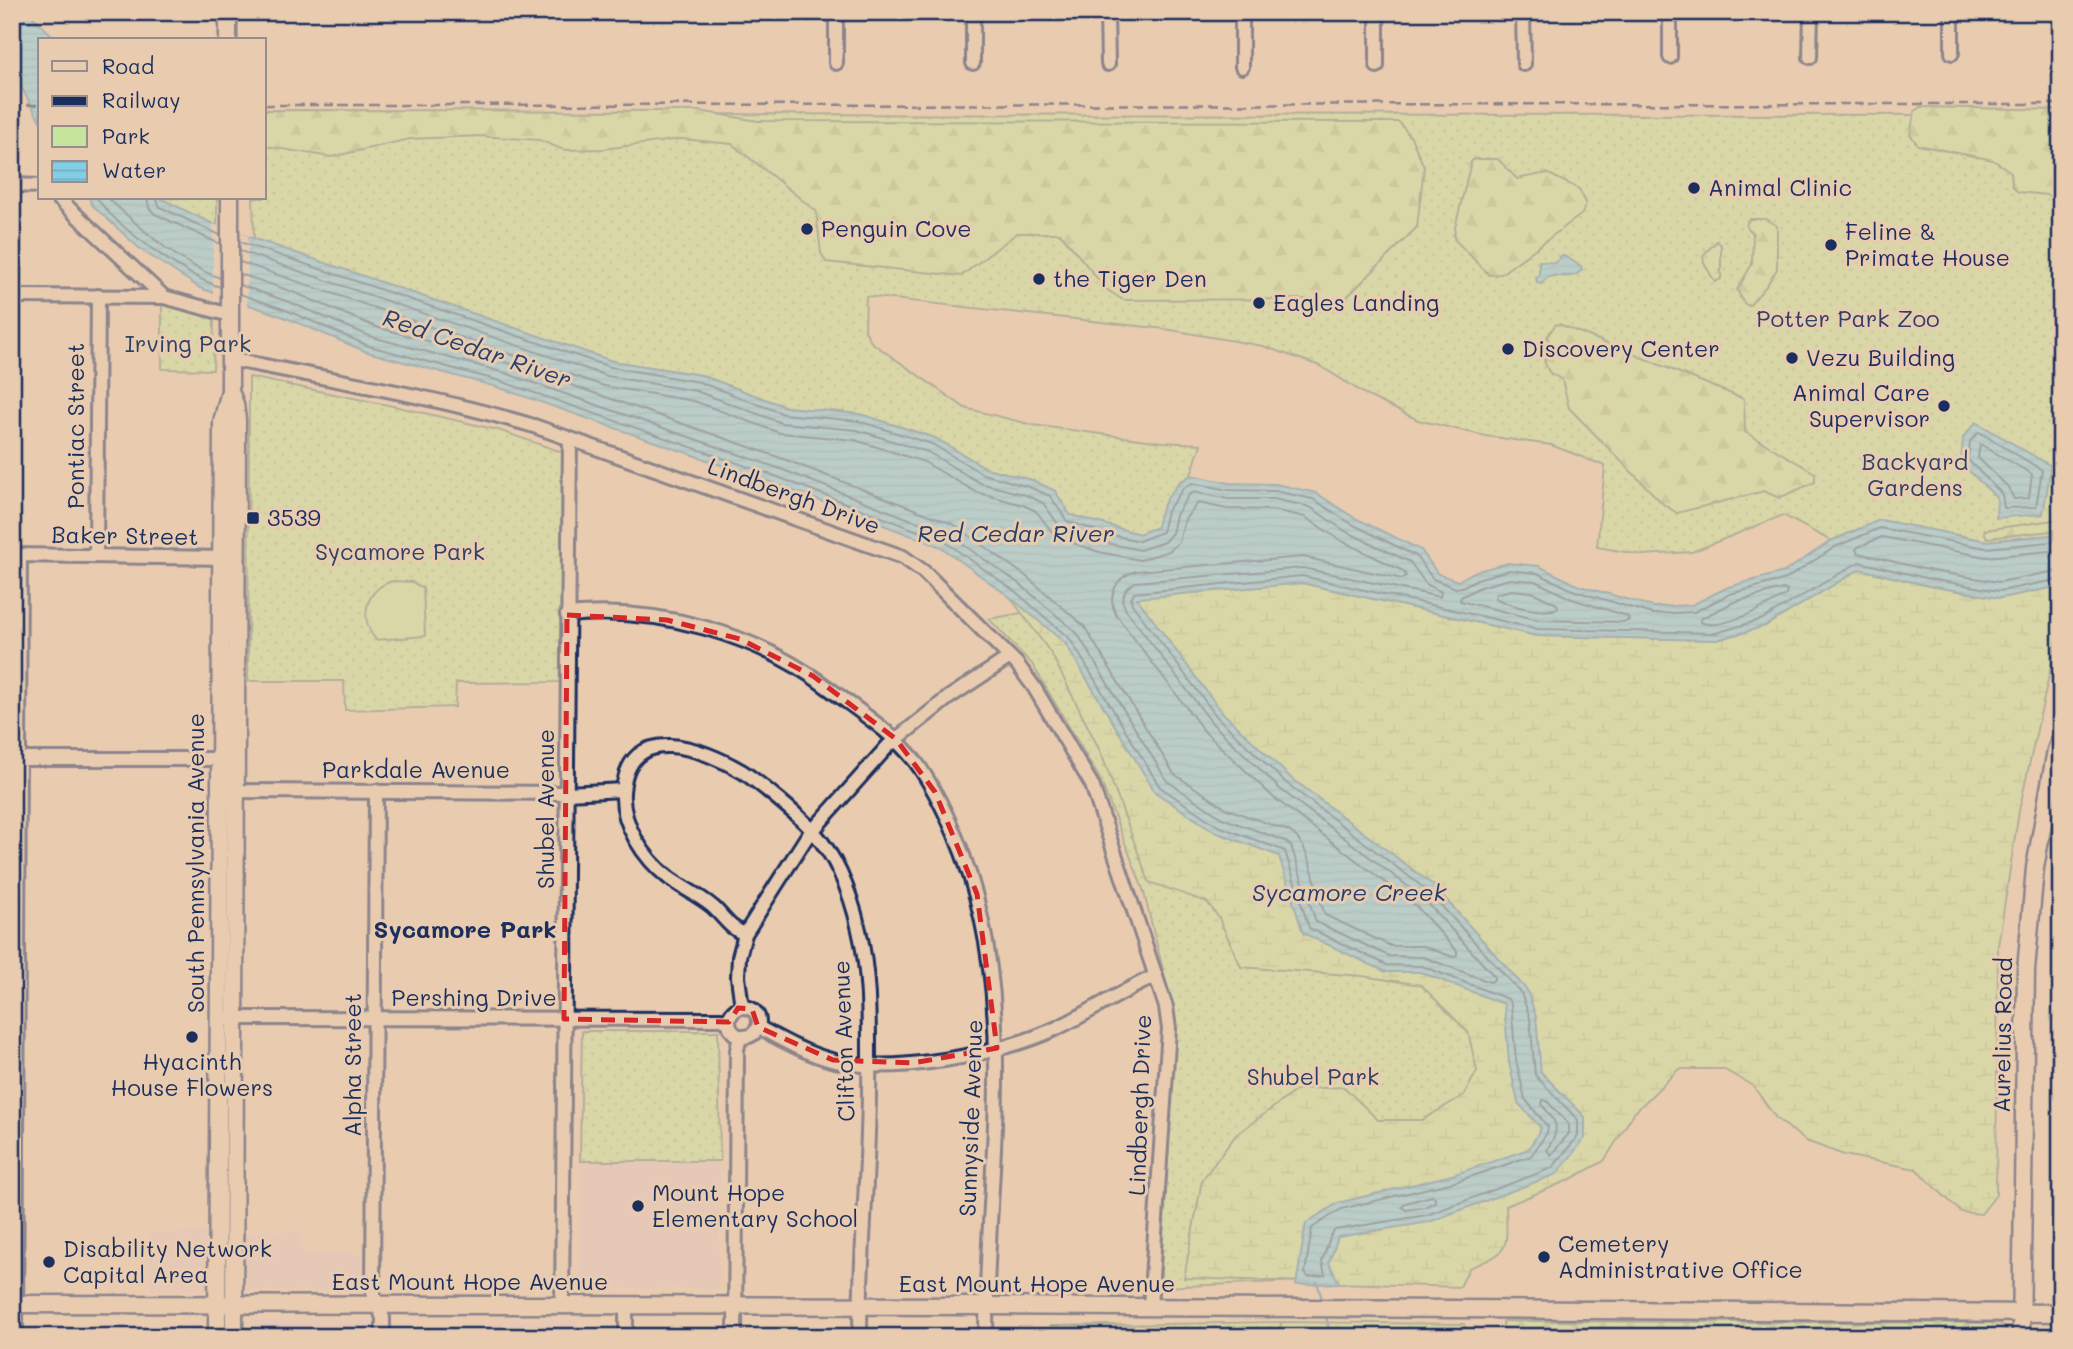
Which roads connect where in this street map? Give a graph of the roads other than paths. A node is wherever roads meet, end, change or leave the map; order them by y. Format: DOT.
graph roads {
  1 [pos="228,12"];
  2 [pos="836,12"];
  3 [pos="973,12"];
  4 [pos="1107,12"];
  5 [pos="1242,12"];
  6 [pos="1377,12"];
  7 [pos="1523,12"];
  8 [pos="1670,12"];
  9 [pos="1811,12"];
  10 [pos="1952,12"];
  11 [pos="228,38"];
  12 [pos="1952,53"];
  13 [pos="1670,57"];
  14 [pos="1810,57"];
  15 [pos="836,63"];
  16 [pos="973,63"];
  17 [pos="1108,64"];
  18 [pos="1524,64"];
  19 [pos="1377,66"];
  20 [pos="1242,67"];
  21 [pos="12,185"];
  22 [pos="38,186"];
  23 [pos="60,200"];
  24 [pos="230,200"];
  25 [pos="12,296"];
  26 [pos="98,296"];
  27 [pos="164,297"];
  28 [pos="230,309"];
  29 [pos="230,359"];
  30 [pos="570,439"];
  31 [pos="16,555"];
  32 [pos="96,556"];
  33 [pos="229,558"];
  34 [pos="567,615"];
  35 [pos="1010,657"];
  36 [pos="2061,737"];
  37 [pos="896,739"];
  38 [pos="20,759"];
  39 [pos="228,759"];
  40 [pos="623,790"];
  41 [pos="228,791"];
  42 [pos="376,791"];
  43 [pos="567,793"];
  44 [pos="812,831"];
  45 [pos="745,934"];
  46 [pos="1156,976"];
  47 [pos="742,1007"];
  48 [pos="226,1018"];
  49 [pos="374,1018"];
  50 [pos="564,1019"];
  51 [pos="729,1022"];
  52 [pos="758,1027"];
  53 [pos="740,1036"];
  54 [pos="997,1048"];
  55 [pos="870,1064"];
  56 [pos="15,1304"];
  57 [pos="225,1305"];
  58 [pos="562,1305"];
  59 [pos="626,1305"];
  60 [pos="378,1306"];
  61 [pos="735,1306"];
  62 [pos="860,1306"];
  63 [pos="986,1306"];
  64 [pos="1150,1307"];
  65 [pos="2022,1312"];
  66 [pos="2061,1312"];
  67 [pos="16,1337"];
  68 [pos="217,1337"];
  69 [pos="234,1337"];
  70 [pos="383,1337"];
  71 [pos="626,1337"];
  72 [pos="735,1337"];
  73 [pos="860,1337"];
  74 [pos="986,1337"];
  75 [pos="2021,1337"];
  1 -- 11 [label="street"];
  2 -- 15 [label="street"];
  3 -- 16 [label="street"];
  4 -- 17 [label="street"];
  5 -- 20 [label="street"];
  6 -- 19 [label="street"];
  7 -- 18 [label="street"];
  8 -- 13 [label="street"];
  9 -- 14 [label="street"];
  10 -- 12 [label="street"];
  21 -- 22 [label="street"];
  23 -- 27 [label="street"];
  24 -- 28 [label="street, South Pennsylvania Avenue"];
  25 -- 26 [label="street"];
  26 -- 27 [label="street"];
  26 -- 32 [label="street, Pontiac Street"];
  27 -- 28 [label="street"];
  28 -- 29 [label="street, South Pennsylvania Avenue"];
  29 -- 30 [label="street, Lindbergh Drive"];
  29 -- 33 [label="street, South Pennsylvania Avenue"];
  30 -- 34 [label="street, Shubel Avenue"];
  30 -- 35 [label="street, Lindbergh Drive"];
  31 -- 32 [label="street, Baker Street"];
  31 -- 38 [label="street"];
  32 -- 33 [label="street, Baker Street"];
  33 -- 39 [label="street, South Pennsylvania Avenue"];
  34 -- 37 [label="street, Sunnyside Avenue"];
  34 -- 43 [label="street, Shubel Avenue"];
  35 -- 37 [label="street"];
  35 -- 46 [label="street, Lindbergh Drive"];
  36 -- 65 [label="street, Aurelius Road"];
  37 -- 44 [label="street"];
  37 -- 54 [label="street, Sunnyside Avenue"];
  38 -- 39 [label="street"];
  38 -- 56 [label="street"];
  39 -- 41 [label="street, South Pennsylvania Avenue"];
  40 -- 43 [label="street, Parkdale Avenue"];
  40 -- 44 [label="street, Clifton Avenue"];
  40 -- 45 [label="street"];
  41 -- 42 [label="street, Parkdale Avenue"];
  41 -- 48 [label="street, South Pennsylvania Avenue"];
  42 -- 43 [label="street, Parkdale Avenue"];
  42 -- 49 [label="street, Alpha Street"];
  43 -- 50 [label="street, Shubel Avenue"];
  44 -- 45 [label="street"];
  44 -- 55 [label="street, Clifton Avenue"];
  45 -- 47 [label="street"];
  46 -- 54 [label="street"];
  46 -- 64 [label="street, Lindbergh Drive"];
  47 -- 51 [label="street"];
  47 -- 52 [label="street"];
  48 -- 49 [label="street, Pershing Drive"];
  48 -- 57 [label="street, South Pennsylvania Avenue"];
  49 -- 50 [label="street, Pershing Drive"];
  49 -- 60 [label="street, Alpha Street"];
  50 -- 51 [label="street, Pershing Drive"];
  50 -- 58 [label="street, Shubel Avenue"];
  51 -- 53 [label="street"];
  52 -- 53 [label="street"];
  52 -- 55 [label="street"];
  53 -- 61 [label="street"];
  54 -- 55 [label="street"];
  54 -- 63 [label="street, Sunnyside Avenue"];
  55 -- 62 [label="street, Clifton Avenue"];
  56 -- 57 [label="street, East Mount Hope Avenue"];
  56 -- 67 [label="street"];
  57 -- 60 [label="street, East Mount Hope Avenue"];
  57 -- 68 [label="street, South Pennsylvania Avenue"];
  57 -- 69 [label="street, South Pennsylvania Avenue"];
  58 -- 59 [label="street, East Mount Hope Avenue"];
  58 -- 60 [label="street, East Mount Hope Avenue"];
  59 -- 61 [label="street, East Mount Hope Avenue"];
  59 -- 71 [label="street"];
  60 -- 70 [label="street, Alpha Street"];
  61 -- 62 [label="street, East Mount Hope Avenue"];
  61 -- 72 [label="street"];
  62 -- 63 [label="street, East Mount Hope Avenue"];
  62 -- 73 [label="street, Clifton Avenue"];
  63 -- 64 [label="street, East Mount Hope Avenue"];
  63 -- 74 [label="street, Sunnyside Avenue"];
  64 -- 65 [label="street, East Mount Hope Avenue"];
  65 -- 66 [label="street, East Mount Hope Avenue"];
  65 -- 75 [label="street, Aurelius Road"];
}
